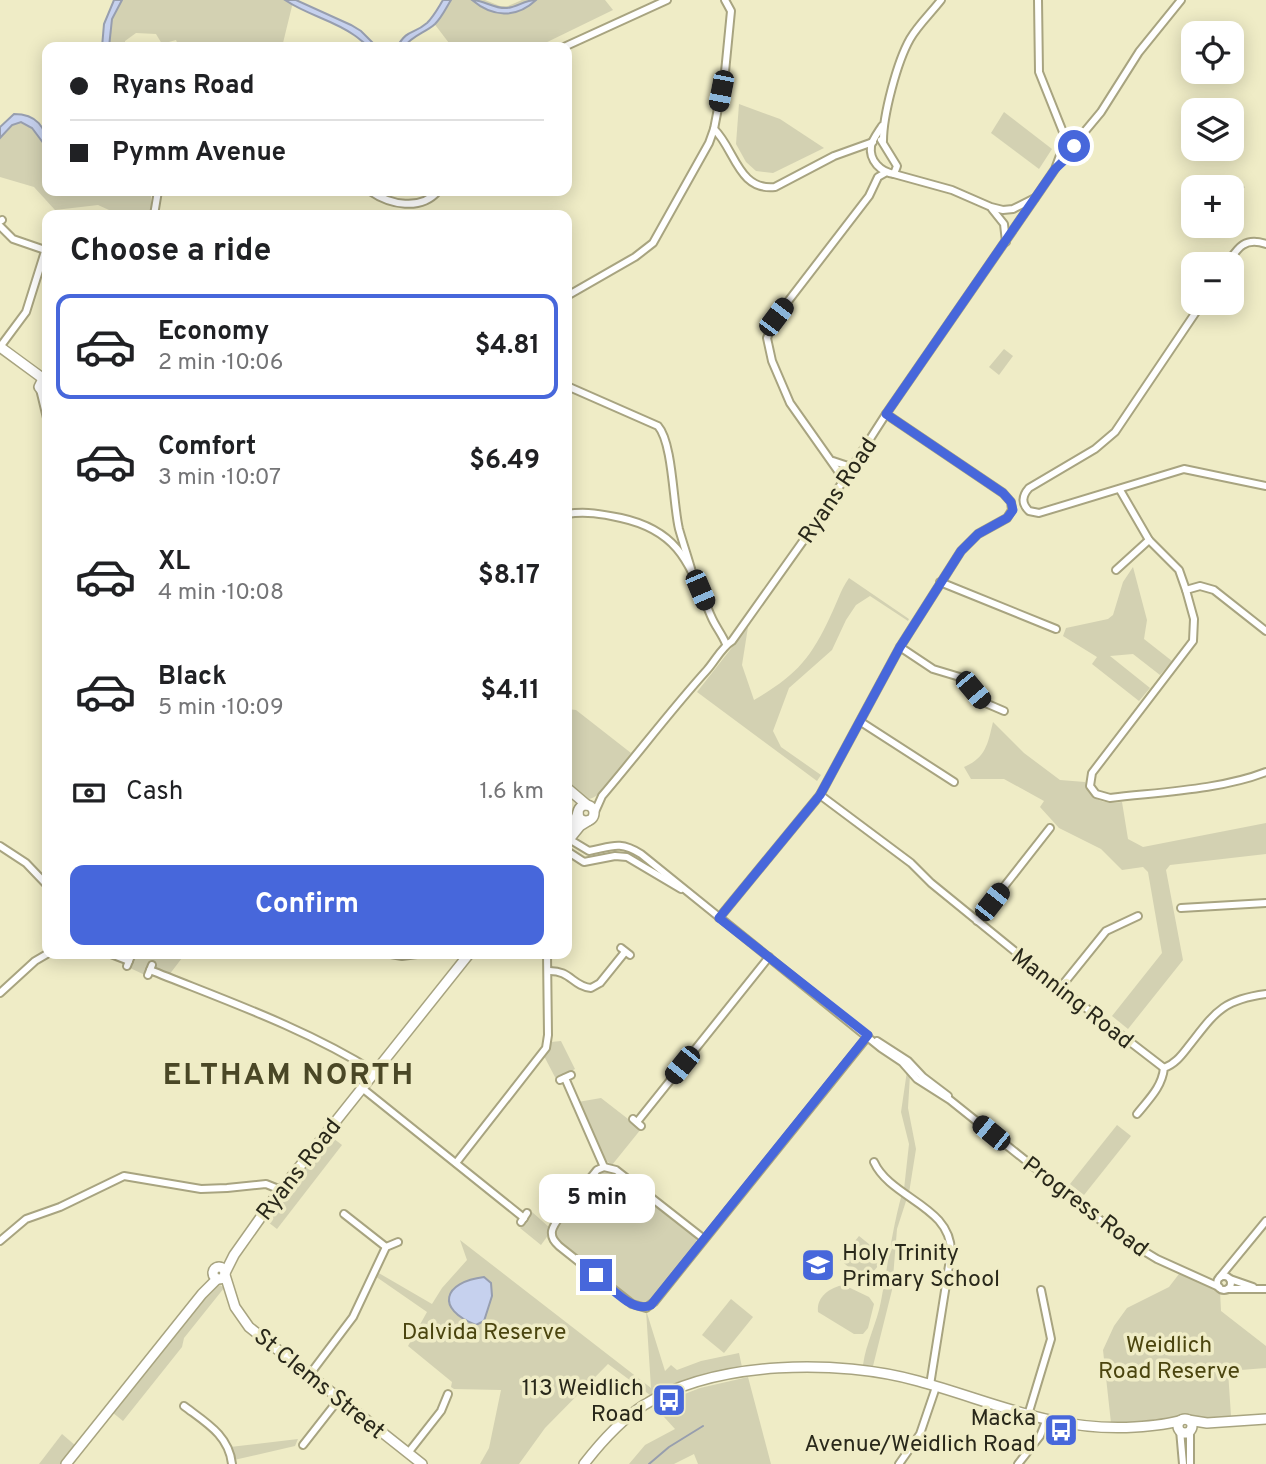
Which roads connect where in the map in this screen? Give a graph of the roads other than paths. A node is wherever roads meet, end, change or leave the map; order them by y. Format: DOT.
graph roads {
  1 [pos="667,0"];
  2 [pos="725,0"];
  3 [pos="941,0"];
  4 [pos="1038,0"];
  5 [pos="1181,0"];
  6 [pos="572,43"];
  7 [pos="714,129"];
  8 [pos="1087,129"];
  9 [pos="877,141"];
  10 [pos="1068,142"];
  11 [pos="1062,150"];
  12 [pos="850,151"];
  13 [pos="1072,153"];
  14 [pos="874,158"];
  15 [pos="877,166"];
  16 [pos="897,166"];
  17 [pos="1055,169"];
  18 [pos="886,173"];
  19 [pos="894,174"];
  20 [pos="922,180"];
  21 [pos="873,188"];
  22 [pos="379,196"];
  23 [pos="434,196"];
  24 [pos="1036,197"];
  25 [pos="991,207"];
  26 [pos="1,222"];
  27 [pos="1006,242"];
  28 [pos="1266,244"];
  29 [pos="42,246"];
  30 [pos="1235,252"];
  31 [pos="42,260"];
  32 [pos="572,293"];
  33 [pos="1194,315"];
  34 [pos="0,347"];
  35 [pos="42,384"];
  36 [pos="572,388"];
  37 [pos="886,414"];
  38 [pos="833,461"];
  39 [pos="851,467"];
  40 [pos="845,476"];
  41 [pos="1266,486"];
  42 [pos="1120,489"];
  43 [pos="572,514"];
  44 [pos="1149,540"];
  45 [pos="1116,570"];
  46 [pos="692,572"];
  47 [pos="940,582"];
  48 [pos="1186,590"];
  49 [pos="1056,629"];
  50 [pos="1266,631"];
  51 [pos="726,645"];
  52 [pos="900,647"];
  53 [pos="1003,711"];
  54 [pos="861,722"];
  55 [pos="1266,772"];
  56 [pos="954,782"];
  57 [pos="572,792"];
  58 [pos="820,795"];
  59 [pos="602,796"];
  60 [pos="572,803"];
  61 [pos="587,805"];
  62 [pos="578,812"];
  63 [pos="592,817"];
  64 [pos="572,828"];
  65 [pos="1049,828"];
  66 [pos="572,833"];
  67 [pos="572,840"];
  68 [pos="0,846"];
  69 [pos="572,854"];
  70 [pos="42,881"];
  71 [pos="682,890"];
  72 [pos="1266,903"];
  73 [pos="1181,908"];
  74 [pos="1138,916"];
  75 [pos="719,918"];
  76 [pos="977,921"];
  77 [pos="625,952"];
  78 [pos="42,957"];
  79 [pos="769,957"];
  80 [pos="124,959"];
  81 [pos="463,959"];
  82 [pos="547,959"];
  83 [pos="129,961"];
  84 [pos="150,970"];
  85 [pos="548,971"];
  86 [pos="1060,988"];
  87 [pos="0,993"];
  88 [pos="1266,994"];
  89 [pos="870,1037"];
  90 [pos="1164,1068"];
  91 [pos="375,1072"];
  92 [pos="565,1078"];
  93 [pos="362,1088"];
  94 [pos="1137,1114"];
  95 [pos="637,1122"];
  96 [pos="874,1162"];
  97 [pos="456,1163"];
  98 [pos="604,1167"];
  99 [pos="281,1190"];
  100 [pos="344,1214"];
  101 [pos="524,1218"];
  102 [pos="1266,1221"];
  103 [pos="704,1239"];
  104 [pos="0,1241"];
  105 [pos="398,1242"];
  106 [pos="386,1247"];
  107 [pos="1233,1262"];
  108 [pos="219,1274"];
  109 [pos="1195,1275"];
  110 [pos="1220,1277"];
  111 [pos="1230,1278"];
  112 [pos="1219,1287"];
  113 [pos="1255,1288"];
  114 [pos="1228,1289"];
  115 [pos="1266,1289"];
  116 [pos="1041,1290"];
  117 [pos="310,1374"];
  118 [pos="933,1386"];
  119 [pos="448,1394"];
  120 [pos="339,1399"];
  121 [pos="184,1406"];
  122 [pos="1028,1415"];
  123 [pos="1266,1419"];
  124 [pos="1046,1421"];
  125 [pos="1188,1425"];
  126 [pos="1159,1426"];
  127 [pos="1180,1430"];
  128 [pos="303,1445"];
  129 [pos="408,1453"];
  130 [pos="66,1464"];
  131 [pos="232,1464"];
  132 [pos="422,1464"];
  133 [pos="584,1464"];
  134 [pos="899,1464"];
  135 [pos="1018,1464"];
  136 [pos="1183,1464"];
  137 [pos="1190,1464"];
  1 -- 6 [label="street"];
  2 -- 7 [label="street"];
  3 -- 9 [label="street"];
  4 -- 10 [label="street"];
  5 -- 8 [label="street, Ryans Road"];
  7 -- 12 [label="street"];
  7 -- 32 [label="street"];
  8 -- 10 [label="street, Ryans Road"];
  8 -- 13 [label="street, Ryans Road"];
  9 -- 12 [label="street"];
  9 -- 14 [label="street"];
  9 -- 16 [label="street"];
  10 -- 11 [label="street"];
  10 -- 13 [label="street"];
  11 -- 13 [label="street"];
  11 -- 17 [label="street, Ryans Road"];
  12 -- 14 [label="street"];
  13 -- 17 [label="street, Ryans Road"];
  14 -- 15 [label="street"];
  15 -- 18 [label="street"];
  15 -- 21 [label="street"];
  16 -- 19 [label="street"];
  16 -- 20 [label="street"];
  17 -- 24 [label="street, Ryans Road"];
  18 -- 19 [label="street"];
  18 -- 21 [label="street"];
  19 -- 20 [label="street"];
  20 -- 25 [label="street"];
  21 -- 38 [label="street"];
  22 -- 23 [label="street"];
  24 -- 25 [label="street"];
  24 -- 27 [label="street, Ryans Road"];
  25 -- 27 [label="street"];
  26 -- 29 [label="street"];
  27 -- 37 [label="street, Ryans Road"];
  28 -- 30 [label="street"];
  31 -- 34 [label="street"];
  33 -- 42 [label="street"];
  34 -- 35 [label="street"];
  36 -- 46 [label="street"];
  37 -- 39 [label="street, Ryans Road"];
  37 -- 47 [label="street"];
  38 -- 39 [label="street"];
  38 -- 40 [label="street"];
  39 -- 40 [label="street, Ryans Road"];
  40 -- 51 [label="street, Ryans Road"];
  41 -- 42 [label="street"];
  42 -- 44 [label="street"];
  43 -- 46 [label="street"];
  44 -- 45 [label="street"];
  44 -- 48 [label="street"];
  46 -- 51 [label="street"];
  47 -- 49 [label="street"];
  47 -- 52 [label="street"];
  48 -- 50 [label="street"];
  48 -- 55 [label="street"];
  51 -- 59 [label="street, Ryans Road"];
  52 -- 53 [label="street"];
  52 -- 54 [label="street"];
  54 -- 56 [label="street"];
  54 -- 58 [label="street"];
  57 -- 61 [label="street"];
  58 -- 75 [label="street"];
  58 -- 76 [label="street, Manning Road"];
  59 -- 61 [label="street, Ryans Road"];
  59 -- 63 [label="street, Ryans Road"];
  60 -- 62 [label="street"];
  61 -- 62 [label="street"];
  61 -- 63 [label="street"];
  62 -- 63 [label="street"];
  62 -- 64 [label="street"];
  63 -- 66 [label="street, Ryans Road"];
  65 -- 76 [label="street"];
  67 -- 71 [label="street, Progress Road"];
  68 -- 70 [label="street"];
  69 -- 71 [label="street, Progress Road"];
  71 -- 75 [label="street, Progress Road"];
  72 -- 73 [label="street"];
  74 -- 86 [label="street"];
  75 -- 79 [label="street, Progress Road"];
  76 -- 86 [label="street, Manning Road"];
  77 -- 85 [label="street"];
  78 -- 87 [label="street"];
  79 -- 89 [label="street, Progress Road"];
  79 -- 95 [label="street"];
  80 -- 83 [label="street"];
  81 -- 91 [label="street, Ryans Road"];
  82 -- 85 [label="street"];
  84 -- 91 [label="street"];
  85 -- 97 [label="street"];
  86 -- 90 [label="street, Manning Road"];
  88 -- 90 [label="street"];
  89 -- 103 [label="street"];
  89 -- 109 [label="street, Progress Road"];
  90 -- 94 [label="street"];
  91 -- 93 [label="street, Ryans Road"];
  92 -- 98 [label="street"];
  93 -- 97 [label="street"];
  93 -- 99 [label="street, Ryans Road"];
  96 -- 118 [label="street"];
  97 -- 101 [label="street"];
  98 -- 103 [label="street"];
  98 -- 103 [label="street"];
  99 -- 104 [label="street"];
  99 -- 108 [label="street, Ryans Road"];
  100 -- 106 [label="street"];
  102 -- 107 [label="street"];
  105 -- 106 [label="street"];
  106 -- 117 [label="street"];
  107 -- 110 [label="street"];
  107 -- 111 [label="street"];
  108 -- 117 [label="street, St Clems Street"];
  108 -- 130 [label="street, Ryans Road"];
  109 -- 110 [label="street, Progress Road"];
  109 -- 112 [label="street, Progress Road"];
  110 -- 111 [label="street"];
  110 -- 112 [label="street"];
  111 -- 113 [label="street"];
  111 -- 114 [label="street"];
  112 -- 114 [label="street"];
  113 -- 114 [label="street"];
  113 -- 115 [label="street"];
  116 -- 122 [label="street"];
  117 -- 120 [label="street, St Clems Street"];
  118 -- 122 [label="street"];
  118 -- 133 [label="street"];
  118 -- 134 [label="street"];
  119 -- 129 [label="street"];
  120 -- 128 [label="street"];
  120 -- 129 [label="street, St Clems Street"];
  121 -- 131 [label="street"];
  122 -- 124 [label="street"];
  123 -- 125 [label="street"];
  124 -- 126 [label="street"];
  124 -- 135 [label="street"];
  125 -- 126 [label="street"];
  125 -- 127 [label="street"];
  125 -- 137 [label="street"];
  126 -- 127 [label="street"];
  127 -- 136 [label="street"];
  129 -- 132 [label="street, St Clems Street"];
}
